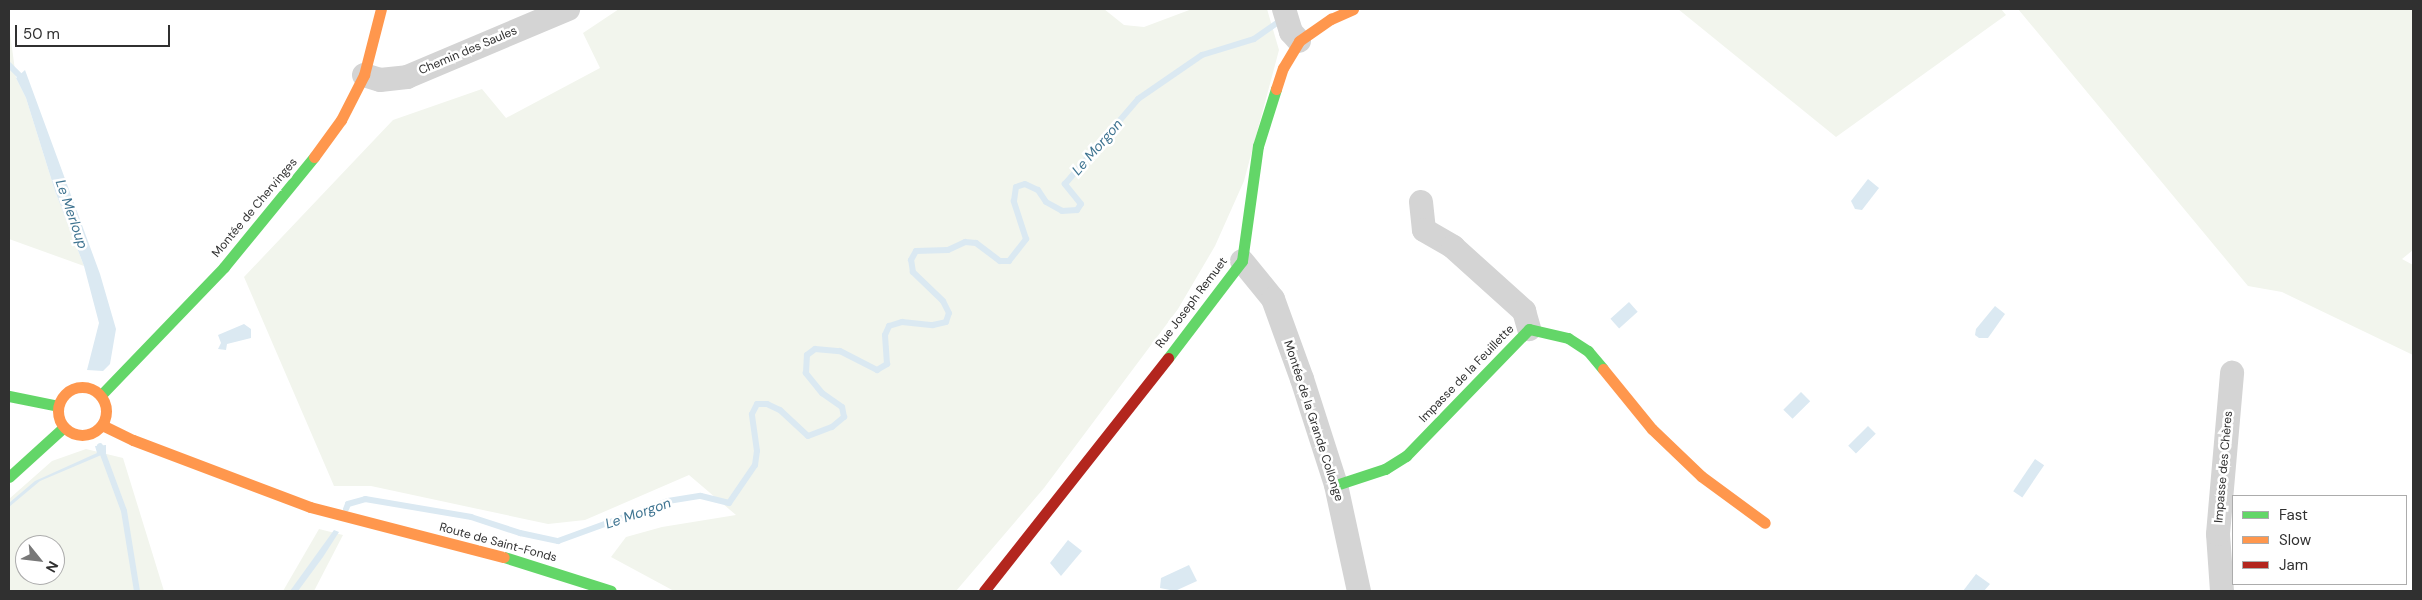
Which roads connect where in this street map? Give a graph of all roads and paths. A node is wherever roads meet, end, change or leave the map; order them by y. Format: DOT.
graph roads {
  1 [pos="381,9"];
  2 [pos="568,9"];
  3 [pos="1284,9"];
  4 [pos="1353,9"];
  5 [pos="1299,41"];
  6 [pos="364,75"];
  7 [pos="1421,202"];
  8 [pos="1242,261"];
  9 [pos="1529,329"];
  10 [pos="2232,373"];
  11 [pos="101,395"];
  12 [pos="9,396"];
  13 [pos="58,406"];
  14 [pos="102,425"];
  15 [pos="64,427"];
  16 [pos="9,477"];
  17 [pos="1336,485"];
  18 [pos="1765,523"];
  19 [pos="611,591"];
  20 [pos="984,591"];
  21 [pos="1359,591"];
  22 [pos="2222,591"];
  1 -- 6 [label="street, Montée de Chervinges"];
  2 -- 6 [label="street, Chemin des Saules"];
  3 -- 5 [label="street"];
  4 -- 5 [label="street, Rue Joseph Remuet"];
  5 -- 8 [label="street, Rue Joseph Remuet"];
  6 -- 11 [label="street, Montée de Chervinges"];
  7 -- 9 [label="street"];
  8 -- 17 [label="street, Montée de la Grande Collonge"];
  8 -- 20 [label="street, Rue Joseph Remuet"];
  9 -- 17 [label="street, Impasse de la Feuillette"];
  9 -- 18 [label="street, Impasse de la Feuillette"];
  10 -- 22 [label="street, Impasse des Chères"];
  11 -- 13 [label="street"];
  11 -- 14 [label="street"];
  12 -- 13 [label="street"];
  13 -- 15 [label="street"];
  14 -- 15 [label="street"];
  14 -- 19 [label="street, Route de Saint-Fonds"];
  15 -- 16 [label="street"];
  17 -- 21 [label="street, Montée de la Grande Collonge"];
}
